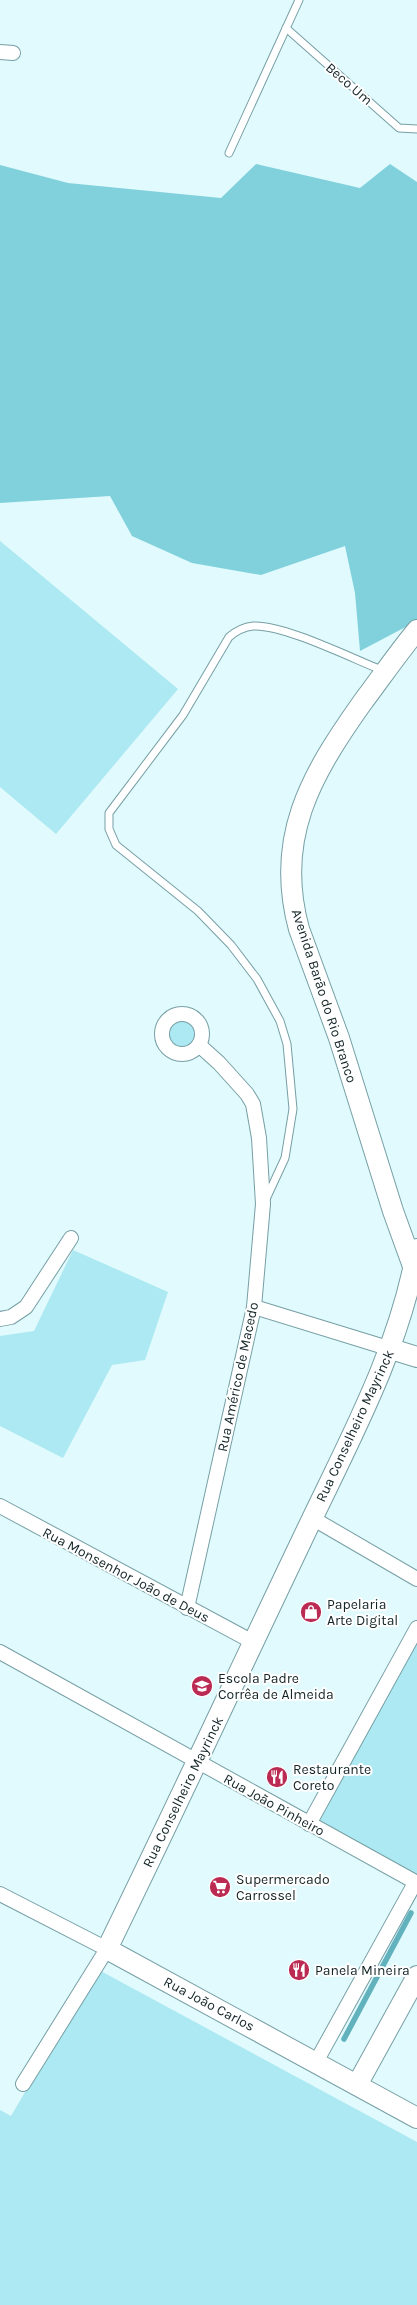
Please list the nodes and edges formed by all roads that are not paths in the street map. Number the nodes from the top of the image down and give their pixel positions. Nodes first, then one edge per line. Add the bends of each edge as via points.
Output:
1 (299, 0) edge
2 (286, 28) junction
3 (417, 129) edge
4 (230, 153) dead end
5 (417, 630) edge
6 (385, 672) junction
7 (199, 1045) dead end
8 (263, 1204) junction
9 (71, 1238) dead end
10 (416, 1262) edge
11 (254, 1307) junction
12 (0, 1319) edge
13 (391, 1349) junction
14 (417, 1357) edge
15 (0, 1506) edge
16 (312, 1518) junction
17 (417, 1579) edge
18 (187, 1608) junction
19 (417, 1628) edge
20 (253, 1642) junction
21 (0, 1652) edge
22 (198, 1763) junction
23 (309, 1824) junction
24 (416, 1883) edge
25 (0, 1894) edge
26 (107, 1949) junction
27 (417, 1976) edge
28 (316, 2062) junction
29 (23, 2084) dead end
30 (357, 2085) junction
31 (417, 2118) edge

1 - 2 lane
2 - 3 lane, Beco Um via 400,128
2 - 4 lane
5 - 6 street, Avenida Barão do Rio Branco
6 - 8 lane via 285,631 253,626 238,629 229,637 184,715 109,813 109,829 116,845 198,911 231,945 257,979 280,1021 287,1044 293,1110 285,1158
6 - 10 street, Avenida Barão do Rio Branco via 330,748 309,790 292,848 291,883 299,929 342,1048 393,1211
7 - 8 street, Rua Américo de Macedo via 253,1104 259,1138
8 - 11 street, Rua Américo de Macedo
9 - 12 street via 26,1307 11,1317
10 - 13 street, Rua Conselheiro Mayrinck
11 - 13 street
11 - 18 street, Rua Américo de Macedo
13 - 14 street
13 - 16 street, Rua Conselheiro Mayrinck
15 - 18 street, Rua Monsenhor João de Deus
16 - 17 street
16 - 20 street, Rua Conselheiro Mayrinck
18 - 20 street, Rua Monsenhor João de Deus
19 - 23 street
20 - 22 street, Rua Conselheiro Mayrinck
21 - 22 street, Rua João Pinheiro
22 - 23 street, Rua João Pinheiro
22 - 26 street, Rua Conselheiro Mayrinck
23 - 24 street, Rua João Pinheiro
24 - 28 street
25 - 26 street, Rua João Carlos
26 - 28 street, Rua João Carlos
26 - 29 street, Rua Conselheiro Mayrinck
27 - 30 street
28 - 30 street, Rua João Carlos
30 - 31 street, Rua João Carlos

